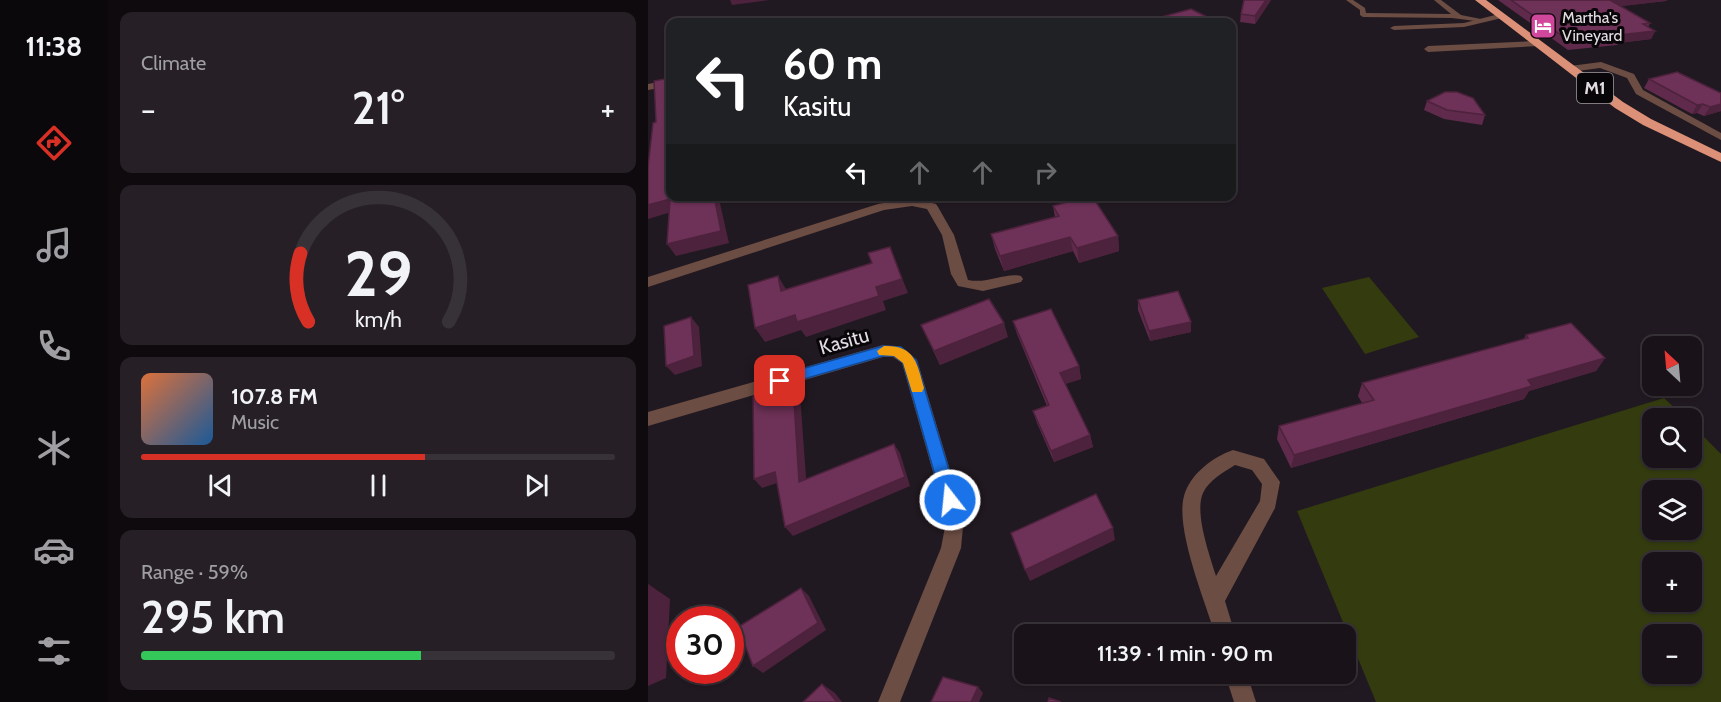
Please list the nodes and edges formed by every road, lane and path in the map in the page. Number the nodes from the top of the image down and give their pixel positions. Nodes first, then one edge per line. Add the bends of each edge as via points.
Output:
1 (1349, 0) edge
2 (1437, 0) edge
3 (1480, 0) edge
4 (1499, 16) junction
5 (1460, 17) junction
6 (1484, 20) junction
7 (1394, 28) dead end
8 (1536, 44) junction
9 (1428, 49) dead end
10 (1570, 69) junction
11 (666, 84) edge
12 (648, 87) edge
13 (1721, 137) edge
14 (1721, 158) edge
15 (1016, 279) dead end
16 (648, 282) edge
17 (648, 419) edge
18 (1215, 598) junction
19 (1222, 624) edge
20 (1239, 684) edge
21 (889, 702) edge
22 (1245, 702) edge

1 - 5 lane via 1363,9 1363,15
2 - 5 lane
3 - 4 highway, M1
4 - 6 street
4 - 8 highway, M1
5 - 6 lane
6 - 7 street via 1464,25
8 - 9 street
8 - 10 highway, M1
10 - 13 street via 1601,65 1630,76 1639,92
10 - 14 highway, M1 via 1647,122
11 - 12 street
15 - 16 street via 990,286 963,283 948,235 932,207 912,202 882,207
17 - 21 street, Kasitu via 883,351 896,351 909,360 950,500 954,527 951,548
18 - 18 street via 1191,523 1193,495 1208,474 1233,457 1258,464 1271,482 1269,502
18 - 19 street
20 - 22 street

